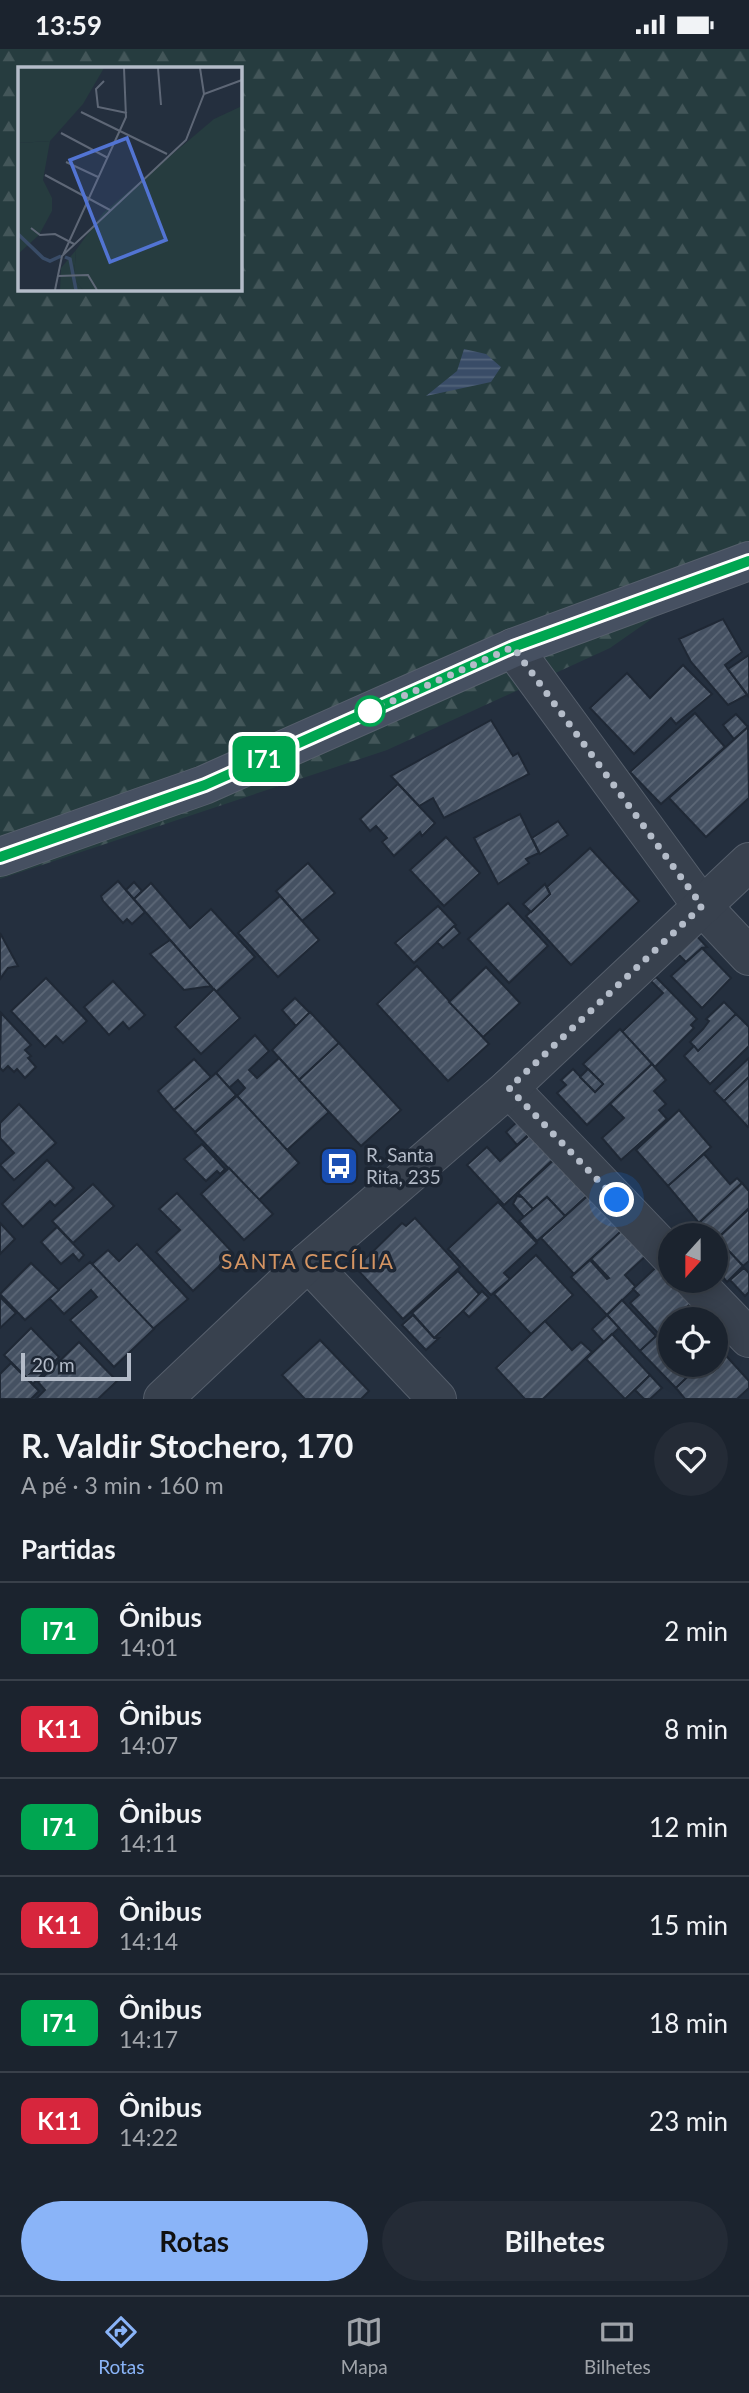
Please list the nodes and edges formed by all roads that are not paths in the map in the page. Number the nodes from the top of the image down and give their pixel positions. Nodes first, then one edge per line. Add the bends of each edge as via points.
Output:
1 (749, 561) edge
2 (513, 647) junction
3 (0, 857) edge
4 (749, 862) edge
5 (702, 906) junction
6 (749, 956) edge
7 (509, 1088) junction
8 (658, 1243) edge
9 (308, 1262) junction
10 (706, 1293) edge
11 (749, 1338) edge
12 (163, 1399) edge
13 (437, 1399) edge

1 - 2 main road
2 - 3 main road via 205,785
2 - 5 street
4 - 5 street
5 - 6 street
5 - 7 street
7 - 8 street
7 - 9 street
9 - 12 street
9 - 13 street
10 - 11 street

